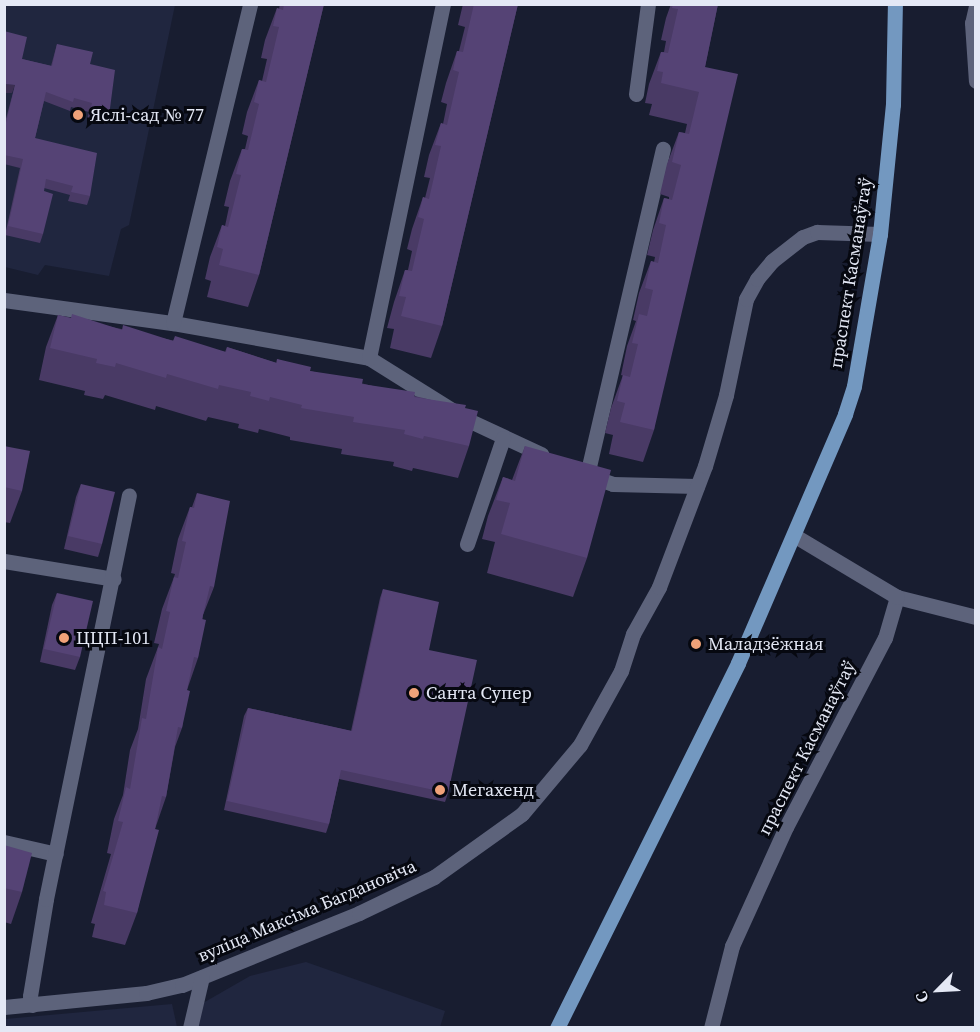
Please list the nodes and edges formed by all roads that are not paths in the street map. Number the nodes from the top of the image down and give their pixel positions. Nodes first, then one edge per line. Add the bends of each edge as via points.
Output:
1 (250, 4) edge
2 (443, 4) edge
3 (648, 4) edge
4 (895, 4) edge
5 (975, 6) edge
6 (975, 81) edge
7 (636, 94) dead end
8 (663, 149) dead end
9 (880, 234) junction
10 (4, 300) edge
11 (173, 323) junction
12 (369, 358) junction
13 (503, 438) junction
14 (555, 461) edge
15 (697, 486) junction
16 (129, 495) dead end
17 (795, 536) junction
18 (467, 544) dead end
19 (4, 561) edge
20 (114, 579) junction
21 (897, 597) junction
22 (975, 617) edge
23 (4, 842) edge
24 (56, 854) junction
25 (202, 977) junction
26 (32, 1005) junction
27 (4, 1007) edge
28 (190, 1028) edge
29 (557, 1028) edge
30 (711, 1028) edge

1 - 11 street
2 - 12 street
3 - 7 street
4 - 9 main road, праспект Касманаўтаў via 893,104
5 - 6 street
8 - 15 street via 582,472 613,484
9 - 15 street, вуліца Максіма Багдановіча via 810,235 786,248 756,279 746,299 726,395
9 - 17 main road, праспект Касманаўтаў via 854,386 833,449
10 - 11 street
11 - 12 street
12 - 13 street
13 - 14 street
13 - 18 street
15 - 25 street, вуліца Максіма Багдановіча via 659,586 633,633 621,671 580,745 538,799 434,877
16 - 20 street
17 - 21 street
17 - 29 main road, праспект Касманаўтаў via 738,663
19 - 20 street
20 - 24 street
21 - 22 street
21 - 30 street, праспект Касманаўтаў via 885,638 786,827 732,946
23 - 24 street
24 - 26 street via 30,996
25 - 26 street, вуліца Максіма Багдановіча via 146,993
25 - 28 street
26 - 27 street, вуліца Максіма Багдановіча

